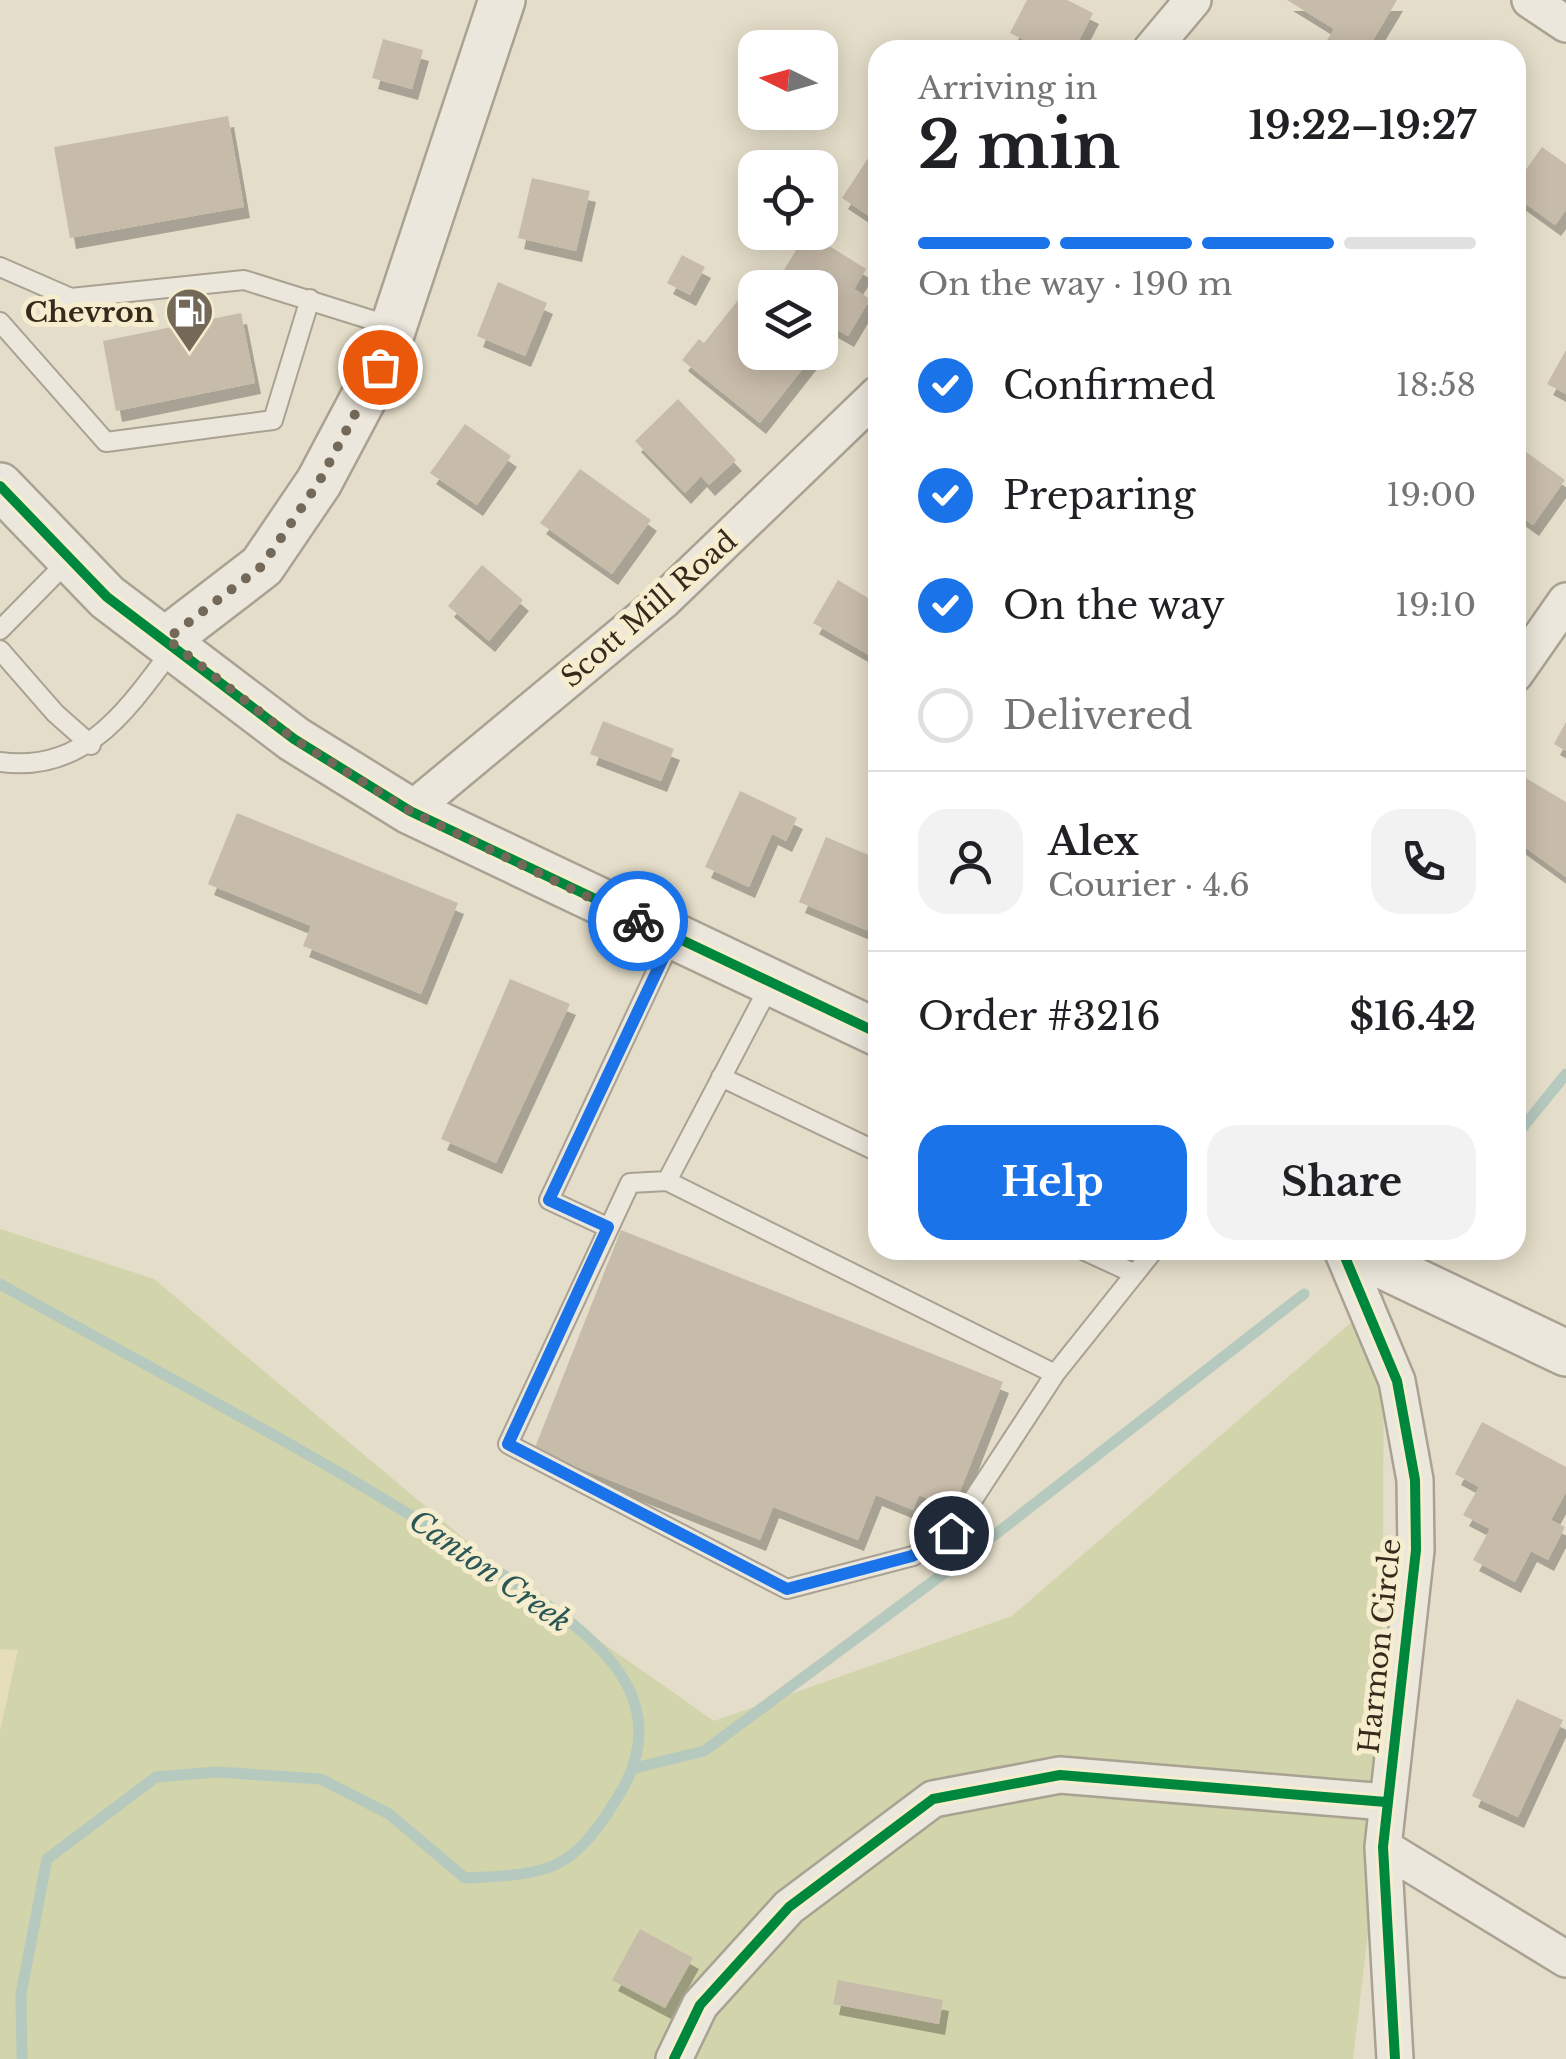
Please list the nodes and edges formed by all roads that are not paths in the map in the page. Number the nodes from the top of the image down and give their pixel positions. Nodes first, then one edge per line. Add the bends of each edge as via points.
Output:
1 (502, 0) edge
2 (1193, 0) edge
3 (1530, 0) edge
4 (1566, 24) edge
5 (1159, 40) edge
6 (0, 267) edge
7 (310, 300) junction
8 (0, 322) edge
9 (395, 327) junction
10 (868, 404) edge
11 (0, 486) edge
12 (70, 559) junction
13 (1566, 600) edge
14 (0, 630) edge
15 (171, 642) junction
16 (0, 650) edge
17 (1526, 658) edge
18 (91, 745) junction
19 (0, 762) edge
20 (410, 811) junction
21 (673, 937) junction
22 (770, 985) junction
23 (868, 1029) edge
24 (721, 1077) junction
25 (868, 1147) edge
26 (667, 1180) junction
27 (608, 1227) junction
28 (1105, 1260) edge
29 (1146, 1260) edge
30 (1346, 1260) edge
31 (1372, 1260) edge
32 (1135, 1274) junction
33 (1566, 1354) edge
34 (1055, 1374) junction
35 (1386, 1802) junction
36 (1383, 1847) junction
37 (1566, 1959) edge
38 (674, 2059) edge
39 (1395, 2059) edge

1 - 9 street
2 - 5 street
3 - 4 street
6 - 7 lane via 71,298 244,280
7 - 8 lane via 273,420 106,442
7 - 9 lane
9 - 15 street via 319,482 262,566
10 - 20 street, Scott Mill Road via 664,600
11 - 12 street
12 - 14 lane
12 - 15 street via 107,596
13 - 17 street
15 - 18 lane via 121,717
15 - 20 street via 294,739
16 - 18 lane
18 - 19 lane via 50,762
20 - 21 street
21 - 22 street
21 - 27 lane via 549,1200
22 - 23 street
22 - 24 lane
24 - 25 lane
24 - 26 lane
26 - 27 lane via 630,1183
26 - 34 lane
27 - 34 lane via 508,1444 787,1589 912,1556 951,1533
28 - 32 lane
29 - 32 lane
30 - 35 street, Harmon Circle via 1397,1381 1415,1480 1416,1550
31 - 33 street
32 - 34 lane
35 - 36 street, Harmon Circle
35 - 38 street via 1060,1774 932,1799 788,1907 700,2005
36 - 37 street
36 - 39 street, Harmon Circle

